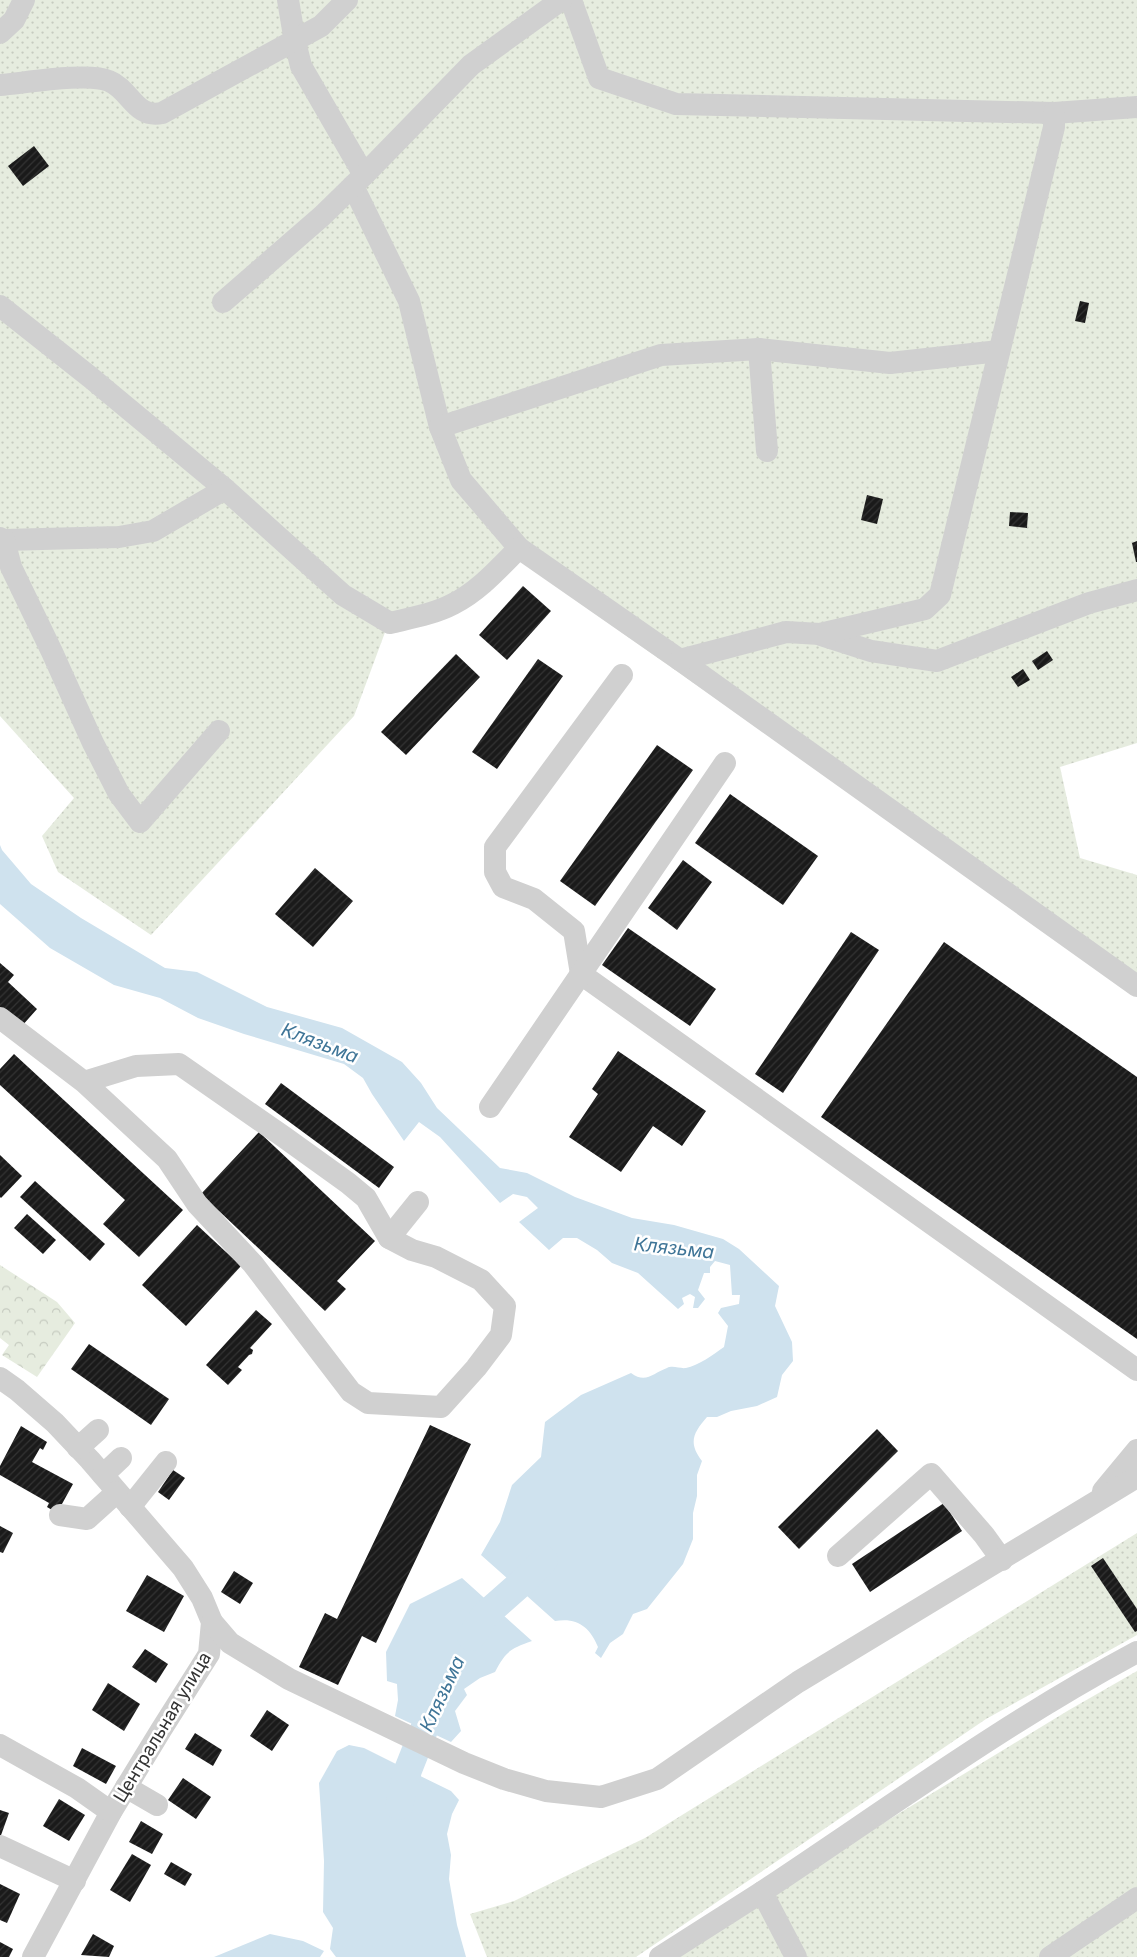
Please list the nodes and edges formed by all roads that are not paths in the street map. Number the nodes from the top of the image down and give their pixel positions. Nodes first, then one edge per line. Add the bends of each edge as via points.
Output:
1 (24, 0) edge
2 (288, 0) edge
3 (347, 0) edge
4 (560, 0) edge
5 (571, 0) edge
6 (0, 34) edge
7 (295, 42) junction
8 (0, 85) edge
9 (1137, 107) edge
10 (1054, 113) junction
11 (359, 180) junction
12 (223, 302) dead end
13 (0, 306) edge
14 (759, 349) junction
15 (999, 351) junction
16 (440, 427) junction
17 (766, 451) dead end
18 (226, 489) junction
19 (2, 539) edge
20 (519, 548) junction
21 (1137, 590) edge
22 (820, 634) junction
23 (680, 660) junction
24 (622, 675) dead end
25 (219, 731) dead end
26 (725, 763) dead end
27 (581, 974) junction
28 (1137, 986) edge
29 (0, 1018) edge
30 (84, 1082) junction
31 (490, 1107) dead end
32 (418, 1202) dead end
33 (389, 1238) junction
34 (1137, 1370) edge
35 (0, 1378) edge
36 (98, 1430) dead end
37 (78, 1448) junction
38 (1137, 1450) edge
39 (121, 1458) dead end
40 (166, 1462) dead end
41 (1137, 1477) edge
42 (116, 1491) junction
43 (1091, 1506) junction
44 (60, 1515) dead end
45 (838, 1556) dead end
46 (1002, 1560) junction
47 (212, 1622) junction
48 (1137, 1652) edge
49 (0, 1745) edge
50 (126, 1787) junction
51 (157, 1805) dead end
52 (111, 1812) junction
53 (0, 1846) edge
54 (75, 1881) junction
55 (762, 1892) junction
56 (1137, 1898) edge
57 (32, 1957) edge
58 (660, 1957) edge
59 (796, 1957) edge
60 (1050, 1957) edge

1 - 6 street via 14,20
2 - 7 street
3 - 7 street via 321,26
4 - 11 street via 470,65
5 - 10 street via 599,78 676,104
7 - 8 street via 154,115 146,113 111,81 93,77
7 - 11 street via 301,66
9 - 10 street
10 - 15 street via 1054,127
11 - 12 street
11 - 16 street via 409,301
13 - 18 street
14 - 15 street via 890,363
14 - 16 street via 661,355
14 - 17 street
15 - 22 street via 940,595 925,609
16 - 20 street via 461,480
18 - 19 street via 153,531 118,536
18 - 20 street via 343,595 390,623 454,604 486,581
19 - 25 street via 10,568 93,743 119,794 140,822
20 - 23 street
21 - 22 street via 1089,603 937,662 872,651
22 - 23 street via 786,632
23 - 28 street
24 - 27 street via 495,846 495,872 503,887 534,899 574,931
26 - 27 street
27 - 31 street
27 - 34 street
29 - 30 street
30 - 33 street via 136,1066 179,1064 348,1183 366,1198
30 - 33 street via 167,1159 197,1204 253,1264 351,1392 368,1403 440,1407 501,1335 505,1306 481,1280
32 - 33 street
35 - 37 street, Центральная улица via 55,1422
36 - 37 street
37 - 42 street, Центральная улица
38 - 43 street
39 - 42 street
40 - 42 street
41 - 43 street
42 - 44 street via 87,1519
42 - 47 street, Центральная улица via 183,1568 202,1598
43 - 46 street
45 - 46 street via 931,1474
46 - 47 street via 798,1682 657,1779 601,1797 546,1791 464,1763 379,1723 350,1703 289,1679
47 - 50 street, Центральная улица via 209,1654
48 - 55 street via 1088,1678 965,1755
49 - 52 street via 77,1788
50 - 51 street
50 - 52 street, Центральная улица
52 - 54 street, Центральная улица
53 - 54 street
54 - 57 street, Центральная улица
55 - 58 street
55 - 59 street
56 - 60 street

